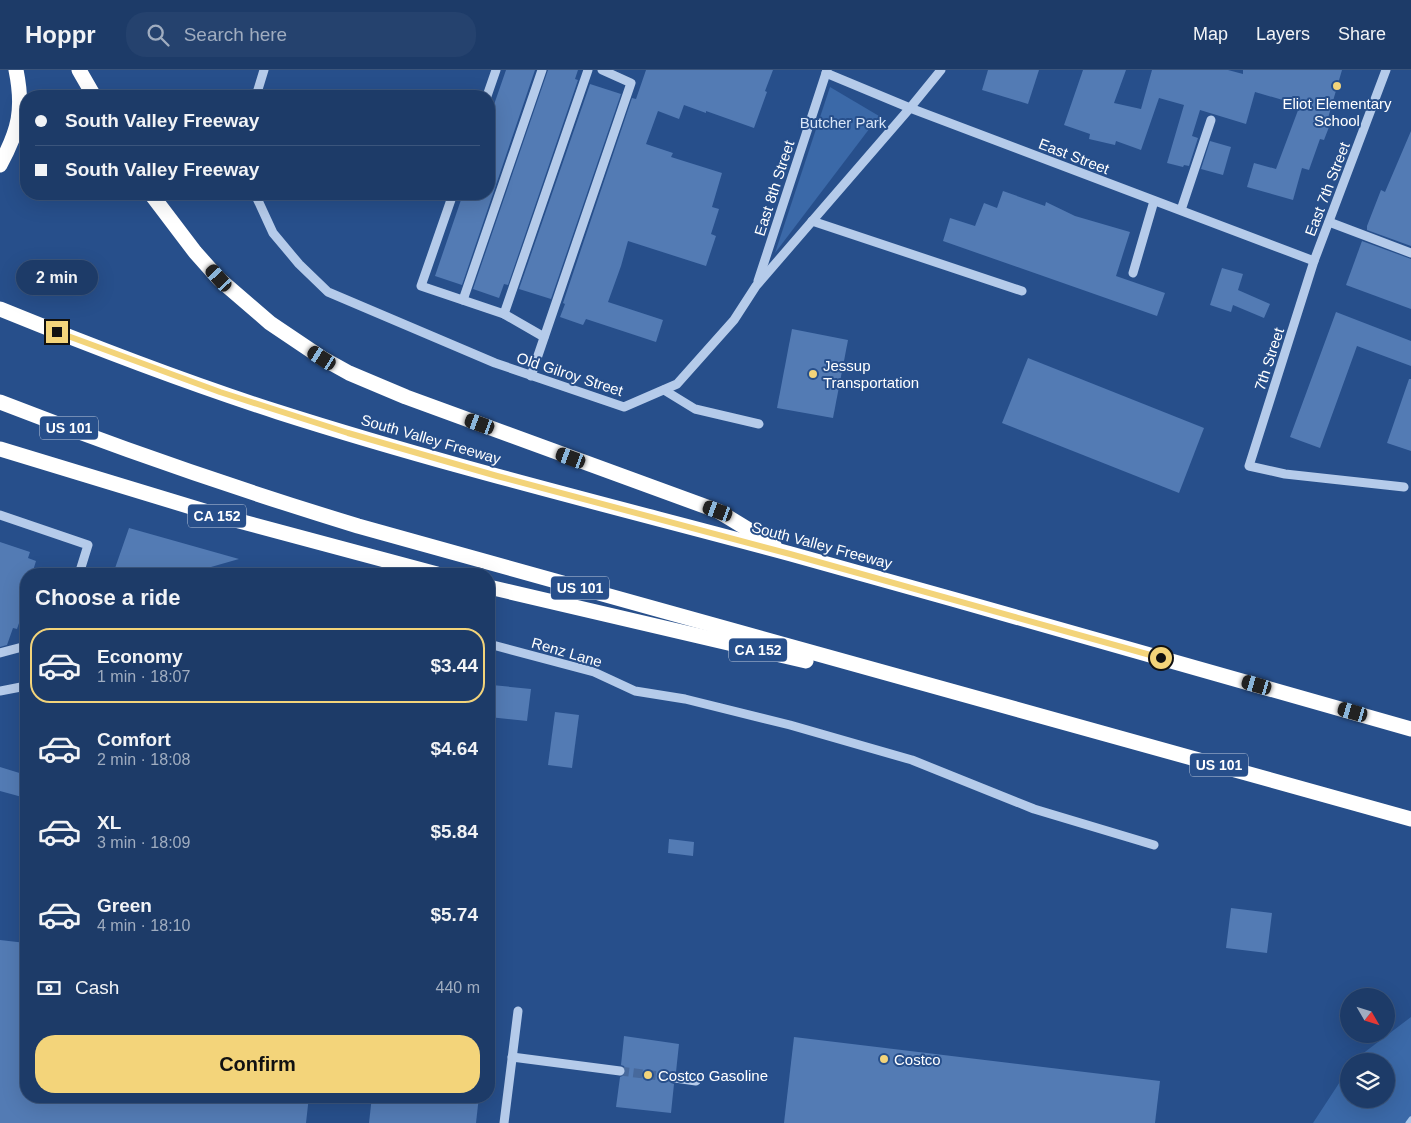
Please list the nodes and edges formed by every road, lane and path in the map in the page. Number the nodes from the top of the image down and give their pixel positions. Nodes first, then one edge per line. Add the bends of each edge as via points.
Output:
1 (16, 70) edge
2 (79, 70) edge
3 (264, 70) edge
4 (496, 70) edge
5 (542, 70) edge
6 (588, 70) edge
7 (602, 70) edge
8 (941, 70) edge
9 (1386, 70) edge
10 (826, 71) edge
11 (91, 90) edge
12 (258, 90) edge
13 (489, 90) edge
14 (910, 108) junction
15 (1211, 120) dead end
16 (0, 165) edge
17 (155, 200) edge
18 (258, 200) edge
19 (451, 200) edge
20 (1154, 200) junction
21 (1181, 210) junction
22 (812, 221) junction
23 (1329, 222) junction
24 (1411, 253) edge
25 (1314, 261) junction
26 (1133, 273) dead end
27 (756, 286) junction
28 (1022, 291) dead end
29 (463, 300) junction
30 (0, 309) edge
31 (504, 314) junction
32 (544, 337) junction
33 (530, 376) junction
34 (664, 390) junction
35 (0, 402) edge
36 (0, 410) edge
37 (759, 424) dead end
38 (0, 449) edge
39 (138, 454) junction
40 (1404, 488) dead end
41 (0, 515) edge
42 (790, 554) junction
43 (81, 568) edge
44 (415, 568) edge
45 (495, 588) edge
46 (495, 646) edge
47 (20, 647) edge
48 (0, 652) edge
49 (20, 687) edge
50 (0, 692) edge
51 (1026, 712) junction
52 (1411, 728) edge
53 (1411, 819) edge
54 (1154, 845) dead end
55 (518, 1011) dead end
56 (512, 1057) junction
57 (620, 1071) tunnel mouth
58 (675, 1078) tunnel mouth
59 (696, 1081) dead end
60 (504, 1123) edge

1 - 16 highway via 20,91 19,119
2 - 11 highway
3 - 12 street
4 - 13 street
5 - 29 street
6 - 31 street
7 - 32 street via 630,83
8 - 14 street, Old Gilroy Street
9 - 23 street, East 7th Street
10 - 14 street, East Street
10 - 27 street, East 8th Street
14 - 20 street, East Street
14 - 22 street, Old Gilroy Street
15 - 21 street
17 - 42 highway via 176,230 219,278 270,323 322,358 406,398 718,511
18 - 33 street, Old Gilroy Street via 273,233 328,292
19 - 29 street via 421,286
20 - 21 street, East Street
20 - 26 street
21 - 25 street, East Street
22 - 27 street, Old Gilroy Street
22 - 28 street
23 - 24 street
23 - 25 street, East 7th Street
25 - 40 street, 7th Street via 1249,466 1284,474
27 - 34 street, Old Gilroy Street via 734,320 677,384
29 - 31 street
30 - 42 highway, South Valley Freeway via 128,359 293,416 497,476
31 - 32 street
32 - 33 street
33 - 34 street, Old Gilroy Street via 624,407
34 - 37 street via 696,409
35 - 39 highway, US 101
36 - 39 highway
38 - 44 highway, CA 152 via 224,517
39 - 51 highway, US 101 via 358,526
41 - 43 street via 88,545
42 - 52 highway, South Valley Freeway
45 - 51 highway, CA 152
46 - 54 street, Renz Lane via 594,672 635,691 685,699 790,725 912,760 1034,809
47 - 48 street
49 - 50 street
51 - 53 highway, US 101
55 - 56 street
56 - 57 street
56 - 60 street
58 - 59 street

